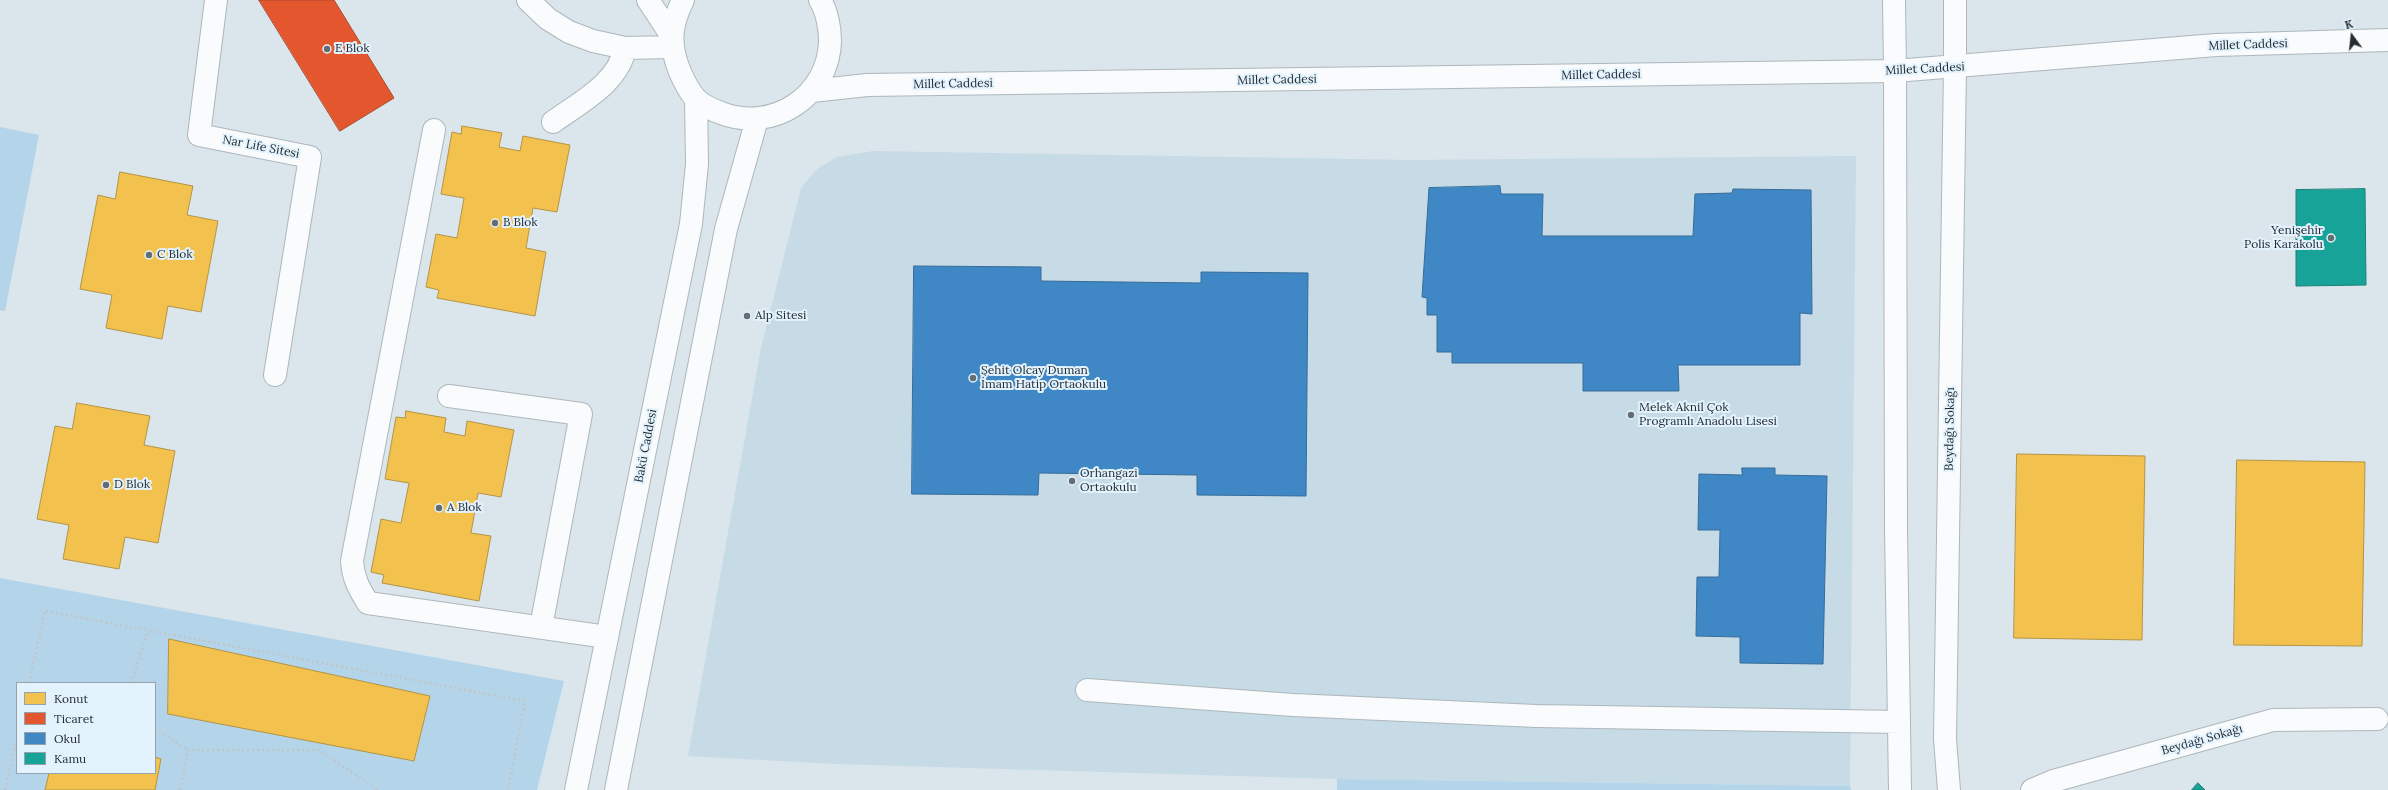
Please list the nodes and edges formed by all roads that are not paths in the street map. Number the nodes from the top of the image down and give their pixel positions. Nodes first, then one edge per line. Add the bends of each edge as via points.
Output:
1 (216, 0) edge
2 (528, 0) edge
3 (648, 0) edge
4 (683, 0) edge
5 (820, 0) edge
6 (1894, 0) edge
7 (1955, 0) edge
8 (2388, 40) edge
9 (671, 41) junction
10 (625, 48) junction
11 (1955, 67) junction
12 (1895, 71) junction
13 (812, 90) junction
14 (696, 99) junction
15 (757, 119) junction
16 (553, 122) dead end
17 (434, 130) dead end
18 (276, 374) dead end
19 (449, 396) dead end
20 (541, 627) junction
21 (607, 636) junction
22 (1087, 690) dead end
23 (2377, 720) dead end
24 (1899, 722) junction
25 (576, 790) edge
26 (616, 790) edge
27 (1900, 790) edge
28 (1949, 790) edge
29 (2032, 790) edge

1 - 18 main road, Nar Life Sitesi via 199,135 310,157
2 - 10 main road via 548,19 569,32 593,41
3 - 9 main road
4 - 9 main road via 675,16
5 - 13 main road via 830,28 830,56 820,80
6 - 12 main road
7 - 11 main road, Beydağı Sokağı
8 - 11 main road, Millet Caddesi via 2216,45
9 - 10 main road
9 - 14 main road via 687,87
10 - 16 main road via 620,67 602,86
11 - 12 main road, Millet Caddesi
11 - 28 main road, Beydağı Sokağı via 1945,739
12 - 13 main road, Millet Caddesi via 867,85
12 - 24 main road
13 - 15 main road via 802,101 781,114
14 - 15 main road via 711,109 733,118
14 - 21 main road, Bakü Caddesi via 697,164 691,224
15 - 26 main road via 726,229
17 - 20 main road via 352,561 353,575 357,587 368,603
19 - 20 main road via 581,414
20 - 21 main road
21 - 25 main road, Bakü Caddesi
22 - 24 main road via 1293,705 1536,716
23 - 29 main road, Beydağı Sokağı via 2273,720 2053,780
24 - 27 main road

